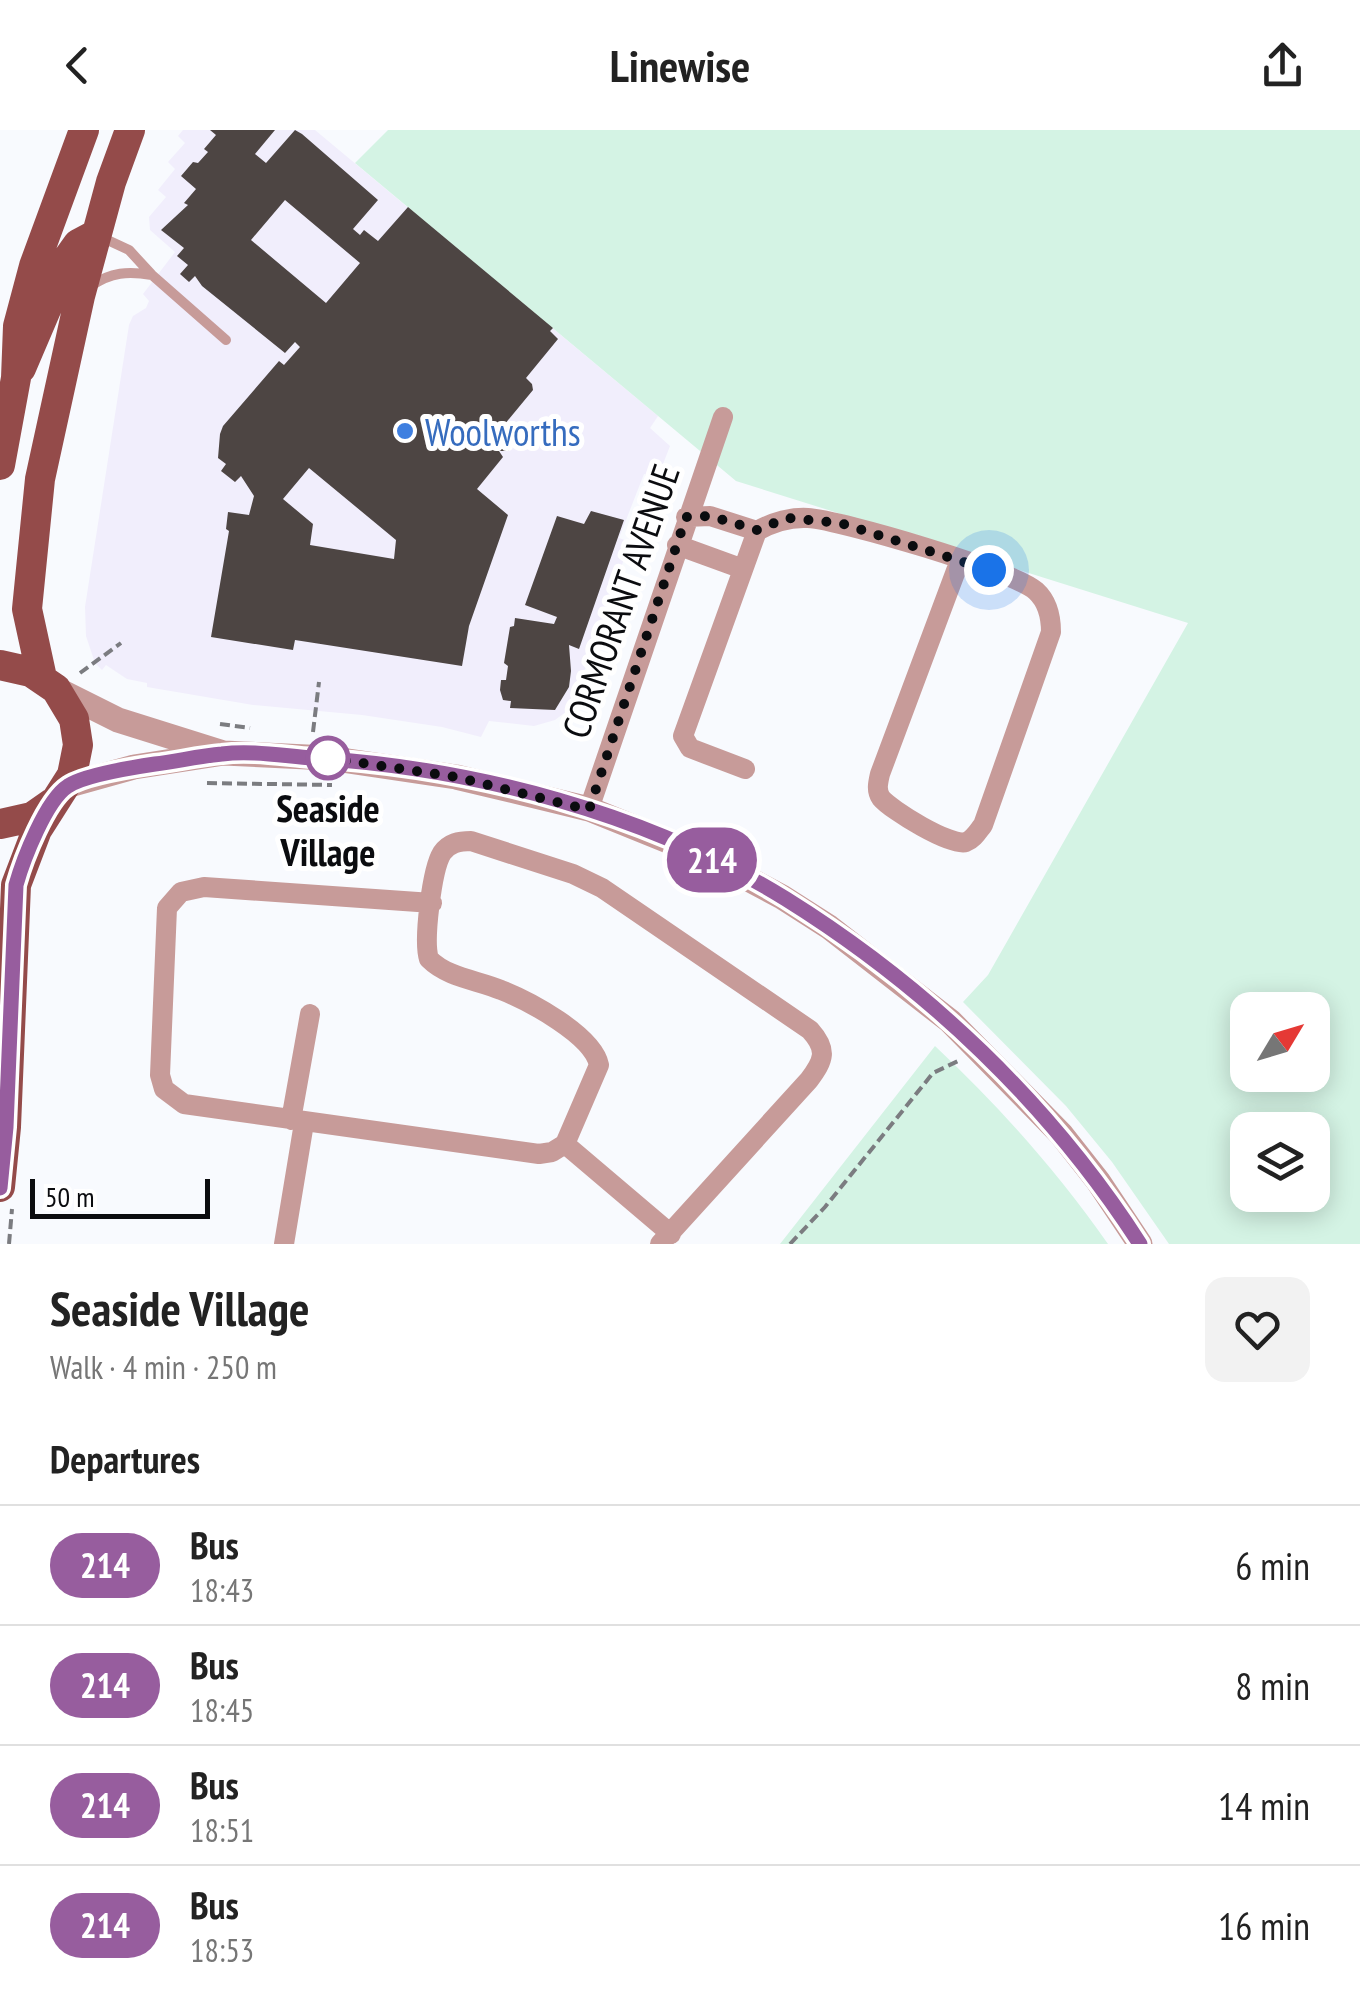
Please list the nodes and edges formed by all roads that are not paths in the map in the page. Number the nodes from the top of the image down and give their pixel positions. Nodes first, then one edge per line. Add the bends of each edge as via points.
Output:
1 (84, 130) edge
2 (130, 130) edge
3 (96, 236) junction
4 (152, 274) junction
5 (80, 296) junction
6 (226, 340) dead end
7 (16, 378) junction
8 (723, 418) dead end
9 (0, 465) edge
10 (686, 517) junction
11 (757, 530) junction
12 (677, 544) junction
13 (960, 560) junction
14 (743, 569) junction
15 (0, 665) edge
16 (56, 682) junction
17 (224, 753) junction
18 (746, 769) dead end
19 (60, 794) junction
20 (589, 810) junction
21 (0, 824) edge
22 (432, 902) junction
23 (310, 1014) dead end
24 (297, 1122) junction
25 (565, 1144) junction
26 (0, 1187) edge
27 (666, 1239) edge
28 (284, 1244) edge
29 (1140, 1244) edge

1 - 7 main road via 34,266 18,326
2 - 3 main road
3 - 4 lane via 129,250
3 - 5 main road
3 - 7 main road via 73,250
4 - 5 lane via 105,277
4 - 6 lane
5 - 16 main road via 30,560 27,609
7 - 9 main road
8 - 10 street, CORMORANT AVENUE
10 - 11 street via 710,516
10 - 12 street, CORMORANT AVENUE
11 - 13 street via 809,518
11 - 14 street
12 - 14 street
12 - 20 street, CORMORANT AVENUE
13 - 13 street via 877,789 898,811 965,843 982,825 1051,632 1051,616 1035,590 1019,580
14 - 18 street via 683,736 690,748
15 - 16 main road
16 - 17 street via 118,720
16 - 19 main road via 78,740 75,766
17 - 19 street via 134,767
17 - 20 street via 456,777
19 - 21 main road via 32,817
19 - 26 main road via 16,885
20 - 29 street via 705,856 782,896 910,988 1061,1134
22 - 24 street via 204,887 172,898 164,1089 184,1104
22 - 25 street via 426,948 436,966 523,1000 597,1054 599,1065
22 - 27 street via 443,852 460,841 574,874 820,1041 822,1062 809,1080
23 - 24 street
24 - 25 street via 539,1154
24 - 28 street
25 - 27 street

